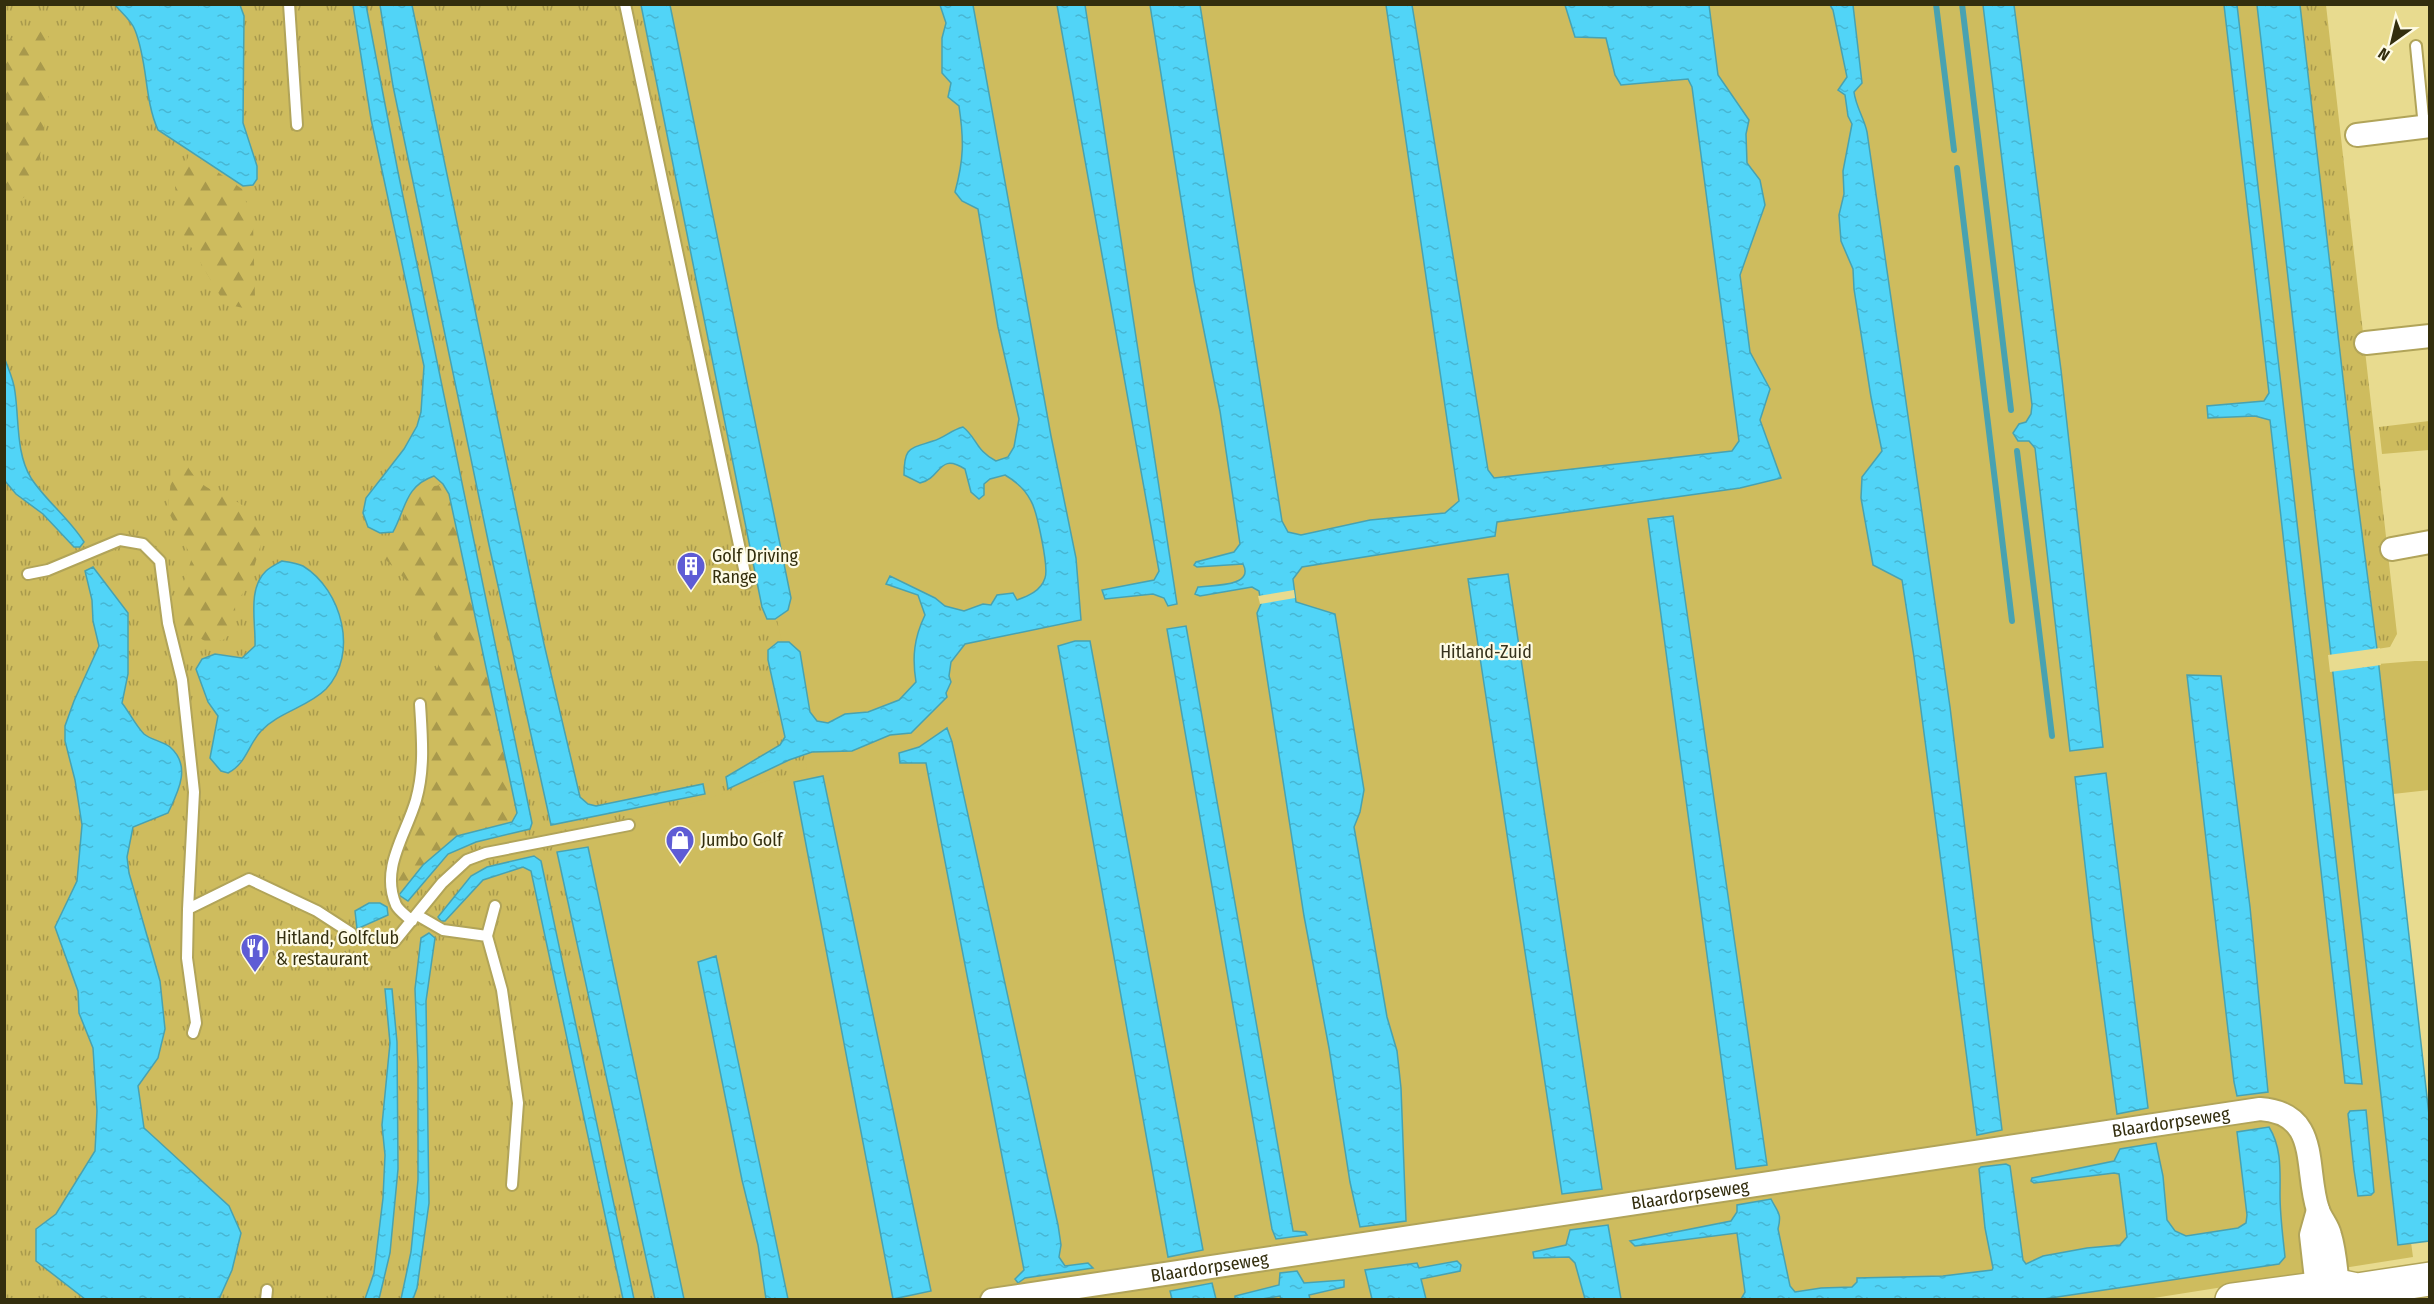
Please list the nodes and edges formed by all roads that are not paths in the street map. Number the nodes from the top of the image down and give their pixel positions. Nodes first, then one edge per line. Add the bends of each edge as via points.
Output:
1 (289, 4) edge
2 (625, 4) edge
3 (2416, 46) dead end
4 (297, 125) dead end
5 (2427, 127) edge
6 (2356, 135) dead end
7 (2430, 336) edge
8 (2366, 343) dead end
9 (2430, 542) edge
10 (2392, 549) dead end
11 (28, 573) dead end
12 (747, 583) dead end
13 (420, 704) dead end
14 (629, 825) dead end
15 (495, 906) dead end
16 (188, 909) junction
17 (415, 918) junction
18 (351, 933) dead end
19 (487, 936) junction
20 (394, 942) dead end
21 (193, 1033) dead end
22 (512, 1185) dead end
23 (2430, 1264) edge
24 (2379, 1278) junction
25 (2430, 1279) edge
26 (2328, 1287) junction
27 (992, 1299) edge
28 (2232, 1299) edge

1 - 4 lane
2 - 12 lane
3 - 5 lane
5 - 6 street
7 - 8 street
9 - 10 street
11 - 16 lane via 48,570 120,540 143,544 160,561 168,623 182,680 194,792
13 - 17 lane via 424,760 416,801 389,878 396,907
14 - 17 lane via 467,860 442,883
15 - 19 lane
16 - 18 lane via 249,879 317,911
16 - 21 lane via 187,958 196,1023
17 - 19 lane via 443,930
17 - 20 lane
19 - 22 lane via 502,990 518,1102
23 - 24 main road
24 - 25 main road
24 - 26 main road via 2356,1274
26 - 27 street, Blaardorpseweg via 2330,1235 2318,1210 2308,1146 2296,1122 2286,1114 2260,1109
26 - 28 main road

